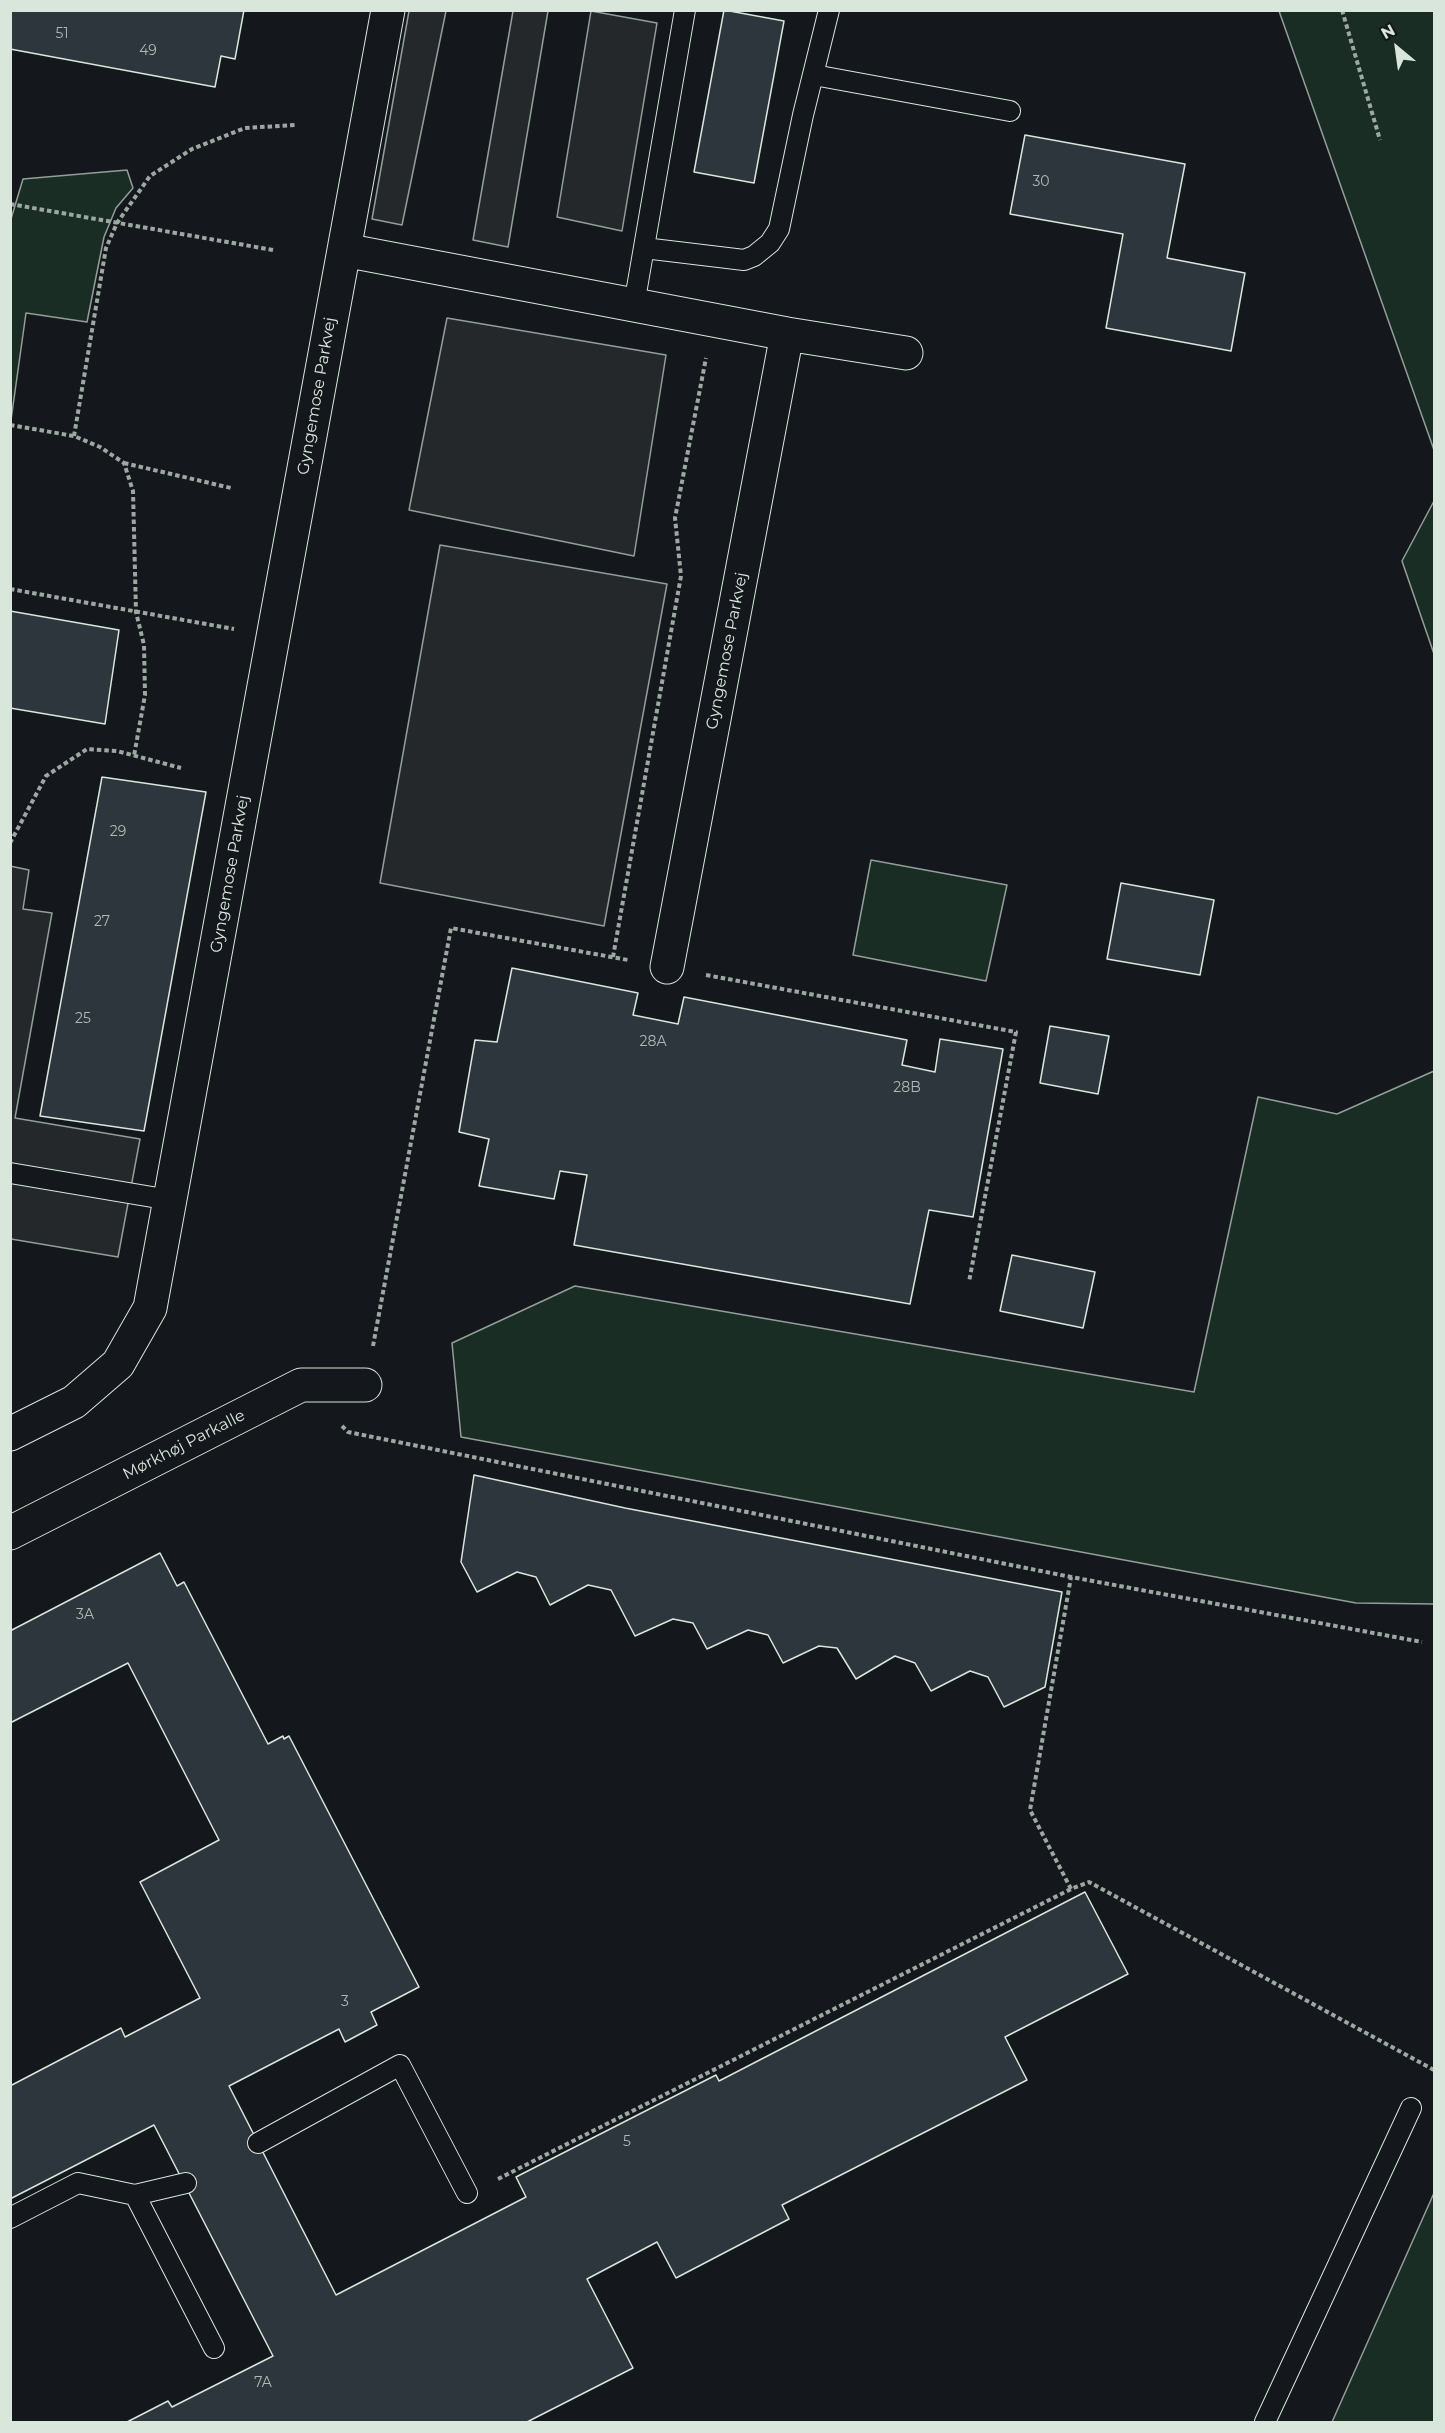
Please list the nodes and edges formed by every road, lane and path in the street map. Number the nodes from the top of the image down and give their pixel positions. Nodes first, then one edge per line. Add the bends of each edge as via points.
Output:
1 (388, 10) edge
2 (685, 10) edge
3 (829, 10) edge
4 (1342, 10) edge
5 (814, 75) junction
6 (1010, 111) dead end
7 (296, 125) dead end
8 (1380, 141) dead end
9 (10, 204) edge
10 (117, 223) junction
11 (644, 248) junction
12 (273, 250) dead end
13 (344, 250) junction
14 (634, 305) junction
15 (713, 320) junction
16 (787, 334) junction
17 (906, 353) dead end
18 (10, 425) edge
19 (74, 436) junction
20 (124, 463) junction
21 (231, 488) dead end
22 (10, 589) edge
23 (136, 612) junction
24 (206, 624) dead end
25 (134, 756) junction
26 (181, 768) dead end
27 (10, 843) edge
28 (613, 957) junction
29 (667, 967) junction
30 (10, 1173) edge
31 (170, 1200) junction
32 (969, 1282) dead end
33 (301, 1385) junction
34 (365, 1385) joint
35 (10, 1434) edge
36 (10, 1533) edge
37 (1071, 1577) junction
38 (1422, 1642) dead end
39 (1071, 1889) junction
40 (1434, 2070) edge
41 (1411, 2108) dead end
42 (258, 2143) dead end
43 (186, 2183) dead end
44 (467, 2193) joint
45 (135, 2195) junction
46 (10, 2218) edge
47 (214, 2348) dead end
48 (1265, 2422) edge

1 - 13 street, Gyngemose Parkvej
2 - 11 lane
3 - 5 lane
4 - 8 path
5 - 6 lane
5 - 11 lane via 779,229 763,250 744,260
7 - 10 path via 245,128 192,149 150,176
9 - 10 path
10 - 12 path
10 - 19 path via 106,248
11 - 14 lane
13 - 14 street
13 - 31 street, Gyngemose Parkvej
14 - 15 street
15 - 16 street
15 - 28 path via 675,518 681,576
16 - 17 street
16 - 29 street, Gyngemose Parkvej
18 - 19 path
19 - 20 path
20 - 21 path
20 - 23 path via 133,491
22 - 23 path
23 - 24 path
23 - 25 path via 144,645 145,695
25 - 26 path
25 - 27 path via 87,749 69,759 46,776
28 - 29 path
28 - 34 path via 451,928
29 - 32 path via 1016,1032
30 - 31 lane
31 - 35 street, Gyngemose Parkvej via 150,1308 118,1364 74,1402
33 - 34 street, Mørkhøj Parkalle
33 - 36 street, Mørkhøj Parkalle
33 - 37 path via 348,1432
37 - 38 path
37 - 39 path via 1030,1810
39 - 40 path via 1089,1882
39 - 44 path
41 - 48 lane
42 - 44 lane via 400,2065
43 - 45 lane
45 - 46 lane via 78,2183
45 - 47 lane

